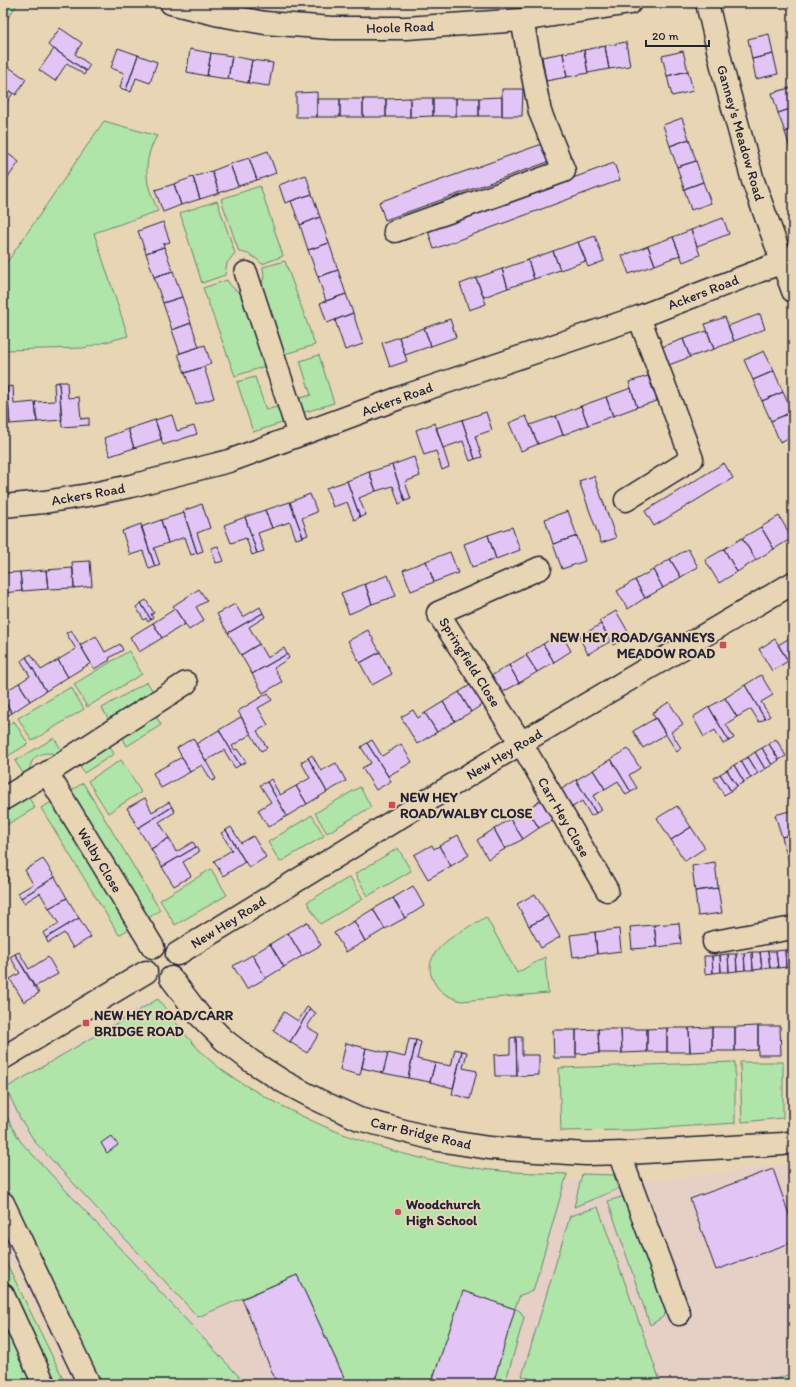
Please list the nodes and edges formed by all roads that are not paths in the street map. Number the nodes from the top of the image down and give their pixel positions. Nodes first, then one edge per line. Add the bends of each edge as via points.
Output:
1 (171, 3) edge
2 (630, 3) edge
3 (707, 3) edge
4 (522, 20) junction
5 (395, 231) dead end
6 (788, 260) edge
7 (246, 273) dead end
8 (793, 291) edge
9 (639, 317) junction
10 (299, 435) junction
11 (626, 500) dead end
12 (3, 506) edge
13 (540, 568) dead end
14 (793, 583) edge
15 (186, 683) dead end
16 (521, 743) junction
17 (47, 772) junction
18 (3, 799) edge
19 (607, 890) dead end
20 (793, 928) edge
21 (714, 942) dead end
22 (153, 947) junction
23 (177, 954) junction
24 (146, 972) junction
25 (171, 978) junction
26 (3, 1058) edge
27 (793, 1142) edge
28 (619, 1153) junction
29 (3, 1203) edge
30 (3, 1295) edge
31 (679, 1314) dead end
32 (44, 1384) edge
33 (89, 1384) edge

1 - 4 street, Hoole Road via 265,23 332,28 406,28
2 - 4 street, Hoole Road
3 - 6 street, Ganney's Meadow Road via 753,181
4 - 5 street via 540,112 564,170
6 - 8 street, Ganney's Meadow Road
6 - 9 street, Ackers Road
7 - 10 street
9 - 10 street, Ackers Road via 402,397
9 - 11 street via 692,459
10 - 12 street, Ackers Road via 229,460 131,486 44,502
13 - 16 street, Springfield Close via 438,614
14 - 16 street, New Hey Road
15 - 17 street
16 - 19 street, Carr Hey Close
16 - 23 street, New Hey Road
17 - 18 street
17 - 22 street, Walby Close
20 - 21 street
22 - 23 street via 166,945
22 - 24 street via 144,958
23 - 25 street via 179,967
24 - 25 street via 157,980
24 - 26 street
25 - 28 street, Carr Bridge Road via 199,1015 224,1040 251,1061 284,1082 359,1119 438,1140 489,1148 586,1154
27 - 28 street, Carr Bridge Road
28 - 31 street
29 - 33 street
30 - 32 street

